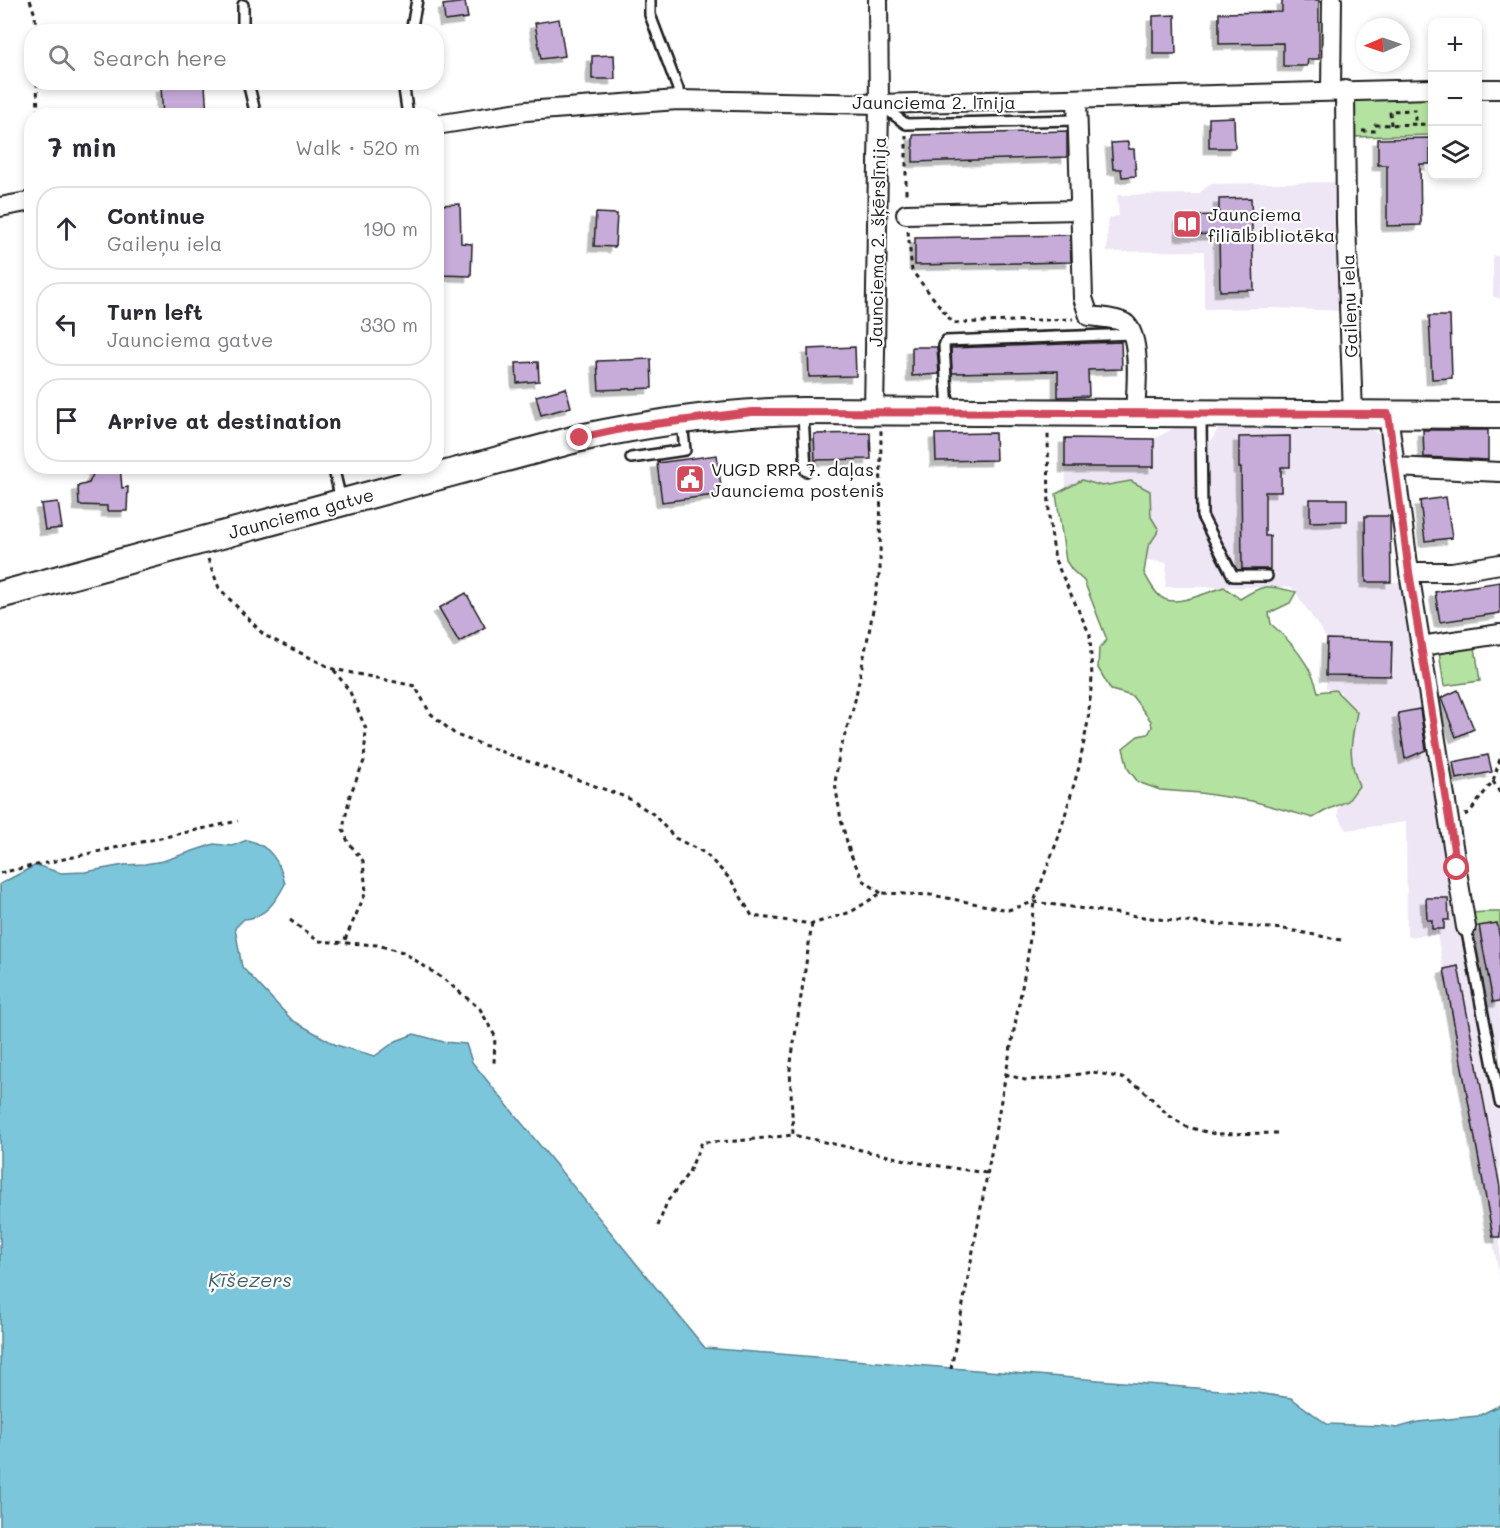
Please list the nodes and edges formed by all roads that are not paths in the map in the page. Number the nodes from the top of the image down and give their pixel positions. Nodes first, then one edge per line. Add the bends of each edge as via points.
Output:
1 (417, 0) edge
2 (650, 0) edge
3 (878, 0) edge
4 (1332, 0) edge
5 (243, 5) dead end
6 (243, 24) edge
7 (412, 24) edge
8 (1428, 89) edge
9 (1482, 89) edge
10 (1500, 89) edge
11 (250, 90) edge
12 (404, 90) edge
13 (1338, 91) junction
14 (678, 100) junction
15 (1077, 100) junction
16 (879, 104) junction
17 (253, 108) edge
18 (407, 108) edge
19 (1077, 120) junction
20 (444, 124) edge
21 (24, 202) edge
22 (0, 207) edge
23 (1079, 210) junction
24 (906, 214) road end
25 (1133, 334) junction
26 (803, 411) junction
27 (878, 412) junction
28 (948, 412) junction
29 (1135, 413) junction
30 (1201, 414) junction
31 (1353, 414) junction
32 (1388, 414) junction
33 (1500, 415) edge
34 (682, 420) junction
35 (631, 458) dead end
36 (1395, 467) junction
37 (806, 471) dead end
38 (1500, 471) edge
39 (335, 474) edge
40 (341, 502) junction
41 (1500, 564) edge
42 (1409, 572) junction
43 (1267, 576) dead end
44 (0, 595) edge
45 (1500, 634) edge
46 (1421, 646) junction
47 (1466, 927) joint
48 (1500, 1102) edge

1 - 7 lane
2 - 14 lane via 651,15 678,89
3 - 16 street, Jaunciema 2. šķērslīnija
4 - 13 street, Gaileņu iela
5 - 6 lane
8 - 13 street, Jaunciema 2. līnija
9 - 10 street
11 - 17 lane
12 - 18 lane
13 - 15 street, Jaunciema 2. līnija
13 - 31 street, Gaileņu iela
14 - 16 street, Jaunciema 2. līnija
14 - 20 street, Jaunciema 2. līnija via 526,111
15 - 16 street, Jaunciema 2. līnija
15 - 19 street
16 - 19 lane via 906,124
16 - 27 street, Jaunciema 2. šķērslīnija
19 - 23 street
21 - 22 street
23 - 24 street
23 - 25 street via 1083,298 1089,316 1121,321
25 - 28 lane via 946,341
25 - 29 street
26 - 27 main road, Jaunciema gatve
26 - 34 main road, Jaunciema gatve
26 - 37 lane
27 - 28 main road, Jaunciema gatve
28 - 29 main road, Jaunciema gatve
29 - 30 main road, Jaunciema gatve
30 - 31 main road, Jaunciema gatve
30 - 43 lane via 1202,516 1233,576
31 - 32 main road, Jaunciema gatve
32 - 33 main road, Jaunciema gatve
32 - 36 street
34 - 35 lane via 685,450
34 - 40 main road, Jaunciema gatve via 580,438
36 - 38 street
36 - 42 street
39 - 40 lane
40 - 44 main road, Jaunciema gatve
41 - 42 street via 1452,572
42 - 46 street
45 - 46 street
46 - 47 street
47 - 48 lane

